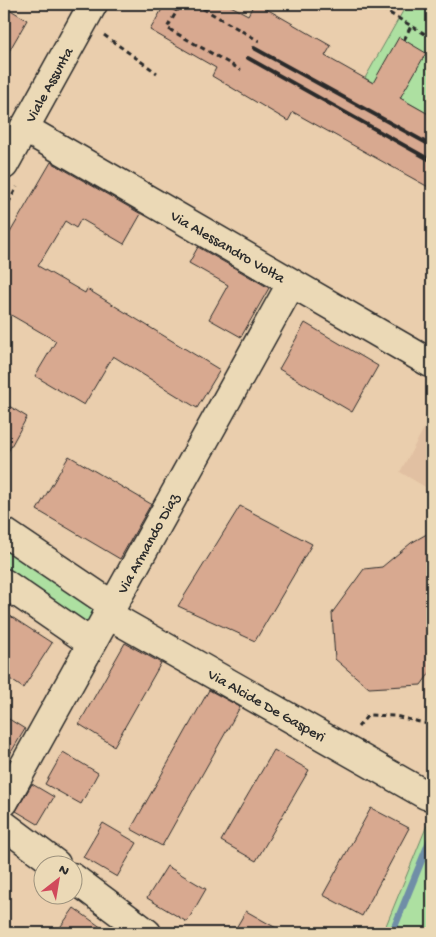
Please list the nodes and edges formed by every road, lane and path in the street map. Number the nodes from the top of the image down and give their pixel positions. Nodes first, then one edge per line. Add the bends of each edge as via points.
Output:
1 (93, 4) edge
2 (165, 4) edge
3 (181, 4) edge
4 (195, 4) edge
5 (374, 4) edge
6 (177, 11) junction
7 (411, 26) junction
8 (97, 30) dead end
9 (432, 38) edge
10 (404, 40) dead end
11 (259, 41) dead end
12 (241, 70) dead end
13 (157, 73) dead end
14 (24, 128) junction
15 (4, 165) edge
16 (291, 284) junction
17 (432, 364) edge
18 (4, 532) edge
19 (33, 552) junction
20 (7, 585) edge
21 (110, 610) junction
22 (91, 643) junction
23 (432, 725) edge
24 (346, 749) junction
25 (426, 795) dead end
26 (4, 802) edge
27 (4, 825) edge
28 (43, 854) edge
29 (82, 884) edge
30 (147, 933) edge

1 - 14 street, Viale Assunta
2 - 6 path
3 - 6 path
4 - 11 path
5 - 7 path
6 - 12 path via 167,28
7 - 9 path
7 - 10 path
8 - 13 path
14 - 15 street, Viale Assunta
14 - 16 street, Via Alessandro Volta
16 - 17 street, Via Alessandro Volta
16 - 21 street, Via Armando Diaz
18 - 19 street, Via Alcide De Gasperi
19 - 20 street
19 - 21 street, Via Alcide De Gasperi
20 - 22 street
21 - 22 street, Via Armando Diaz
21 - 24 street, Via Alcide De Gasperi
22 - 26 street, Via Armando Diaz
23 - 24 path via 395,716 368,715
24 - 25 street, Via Alcide De Gasperi
27 - 28 street
29 - 30 street

